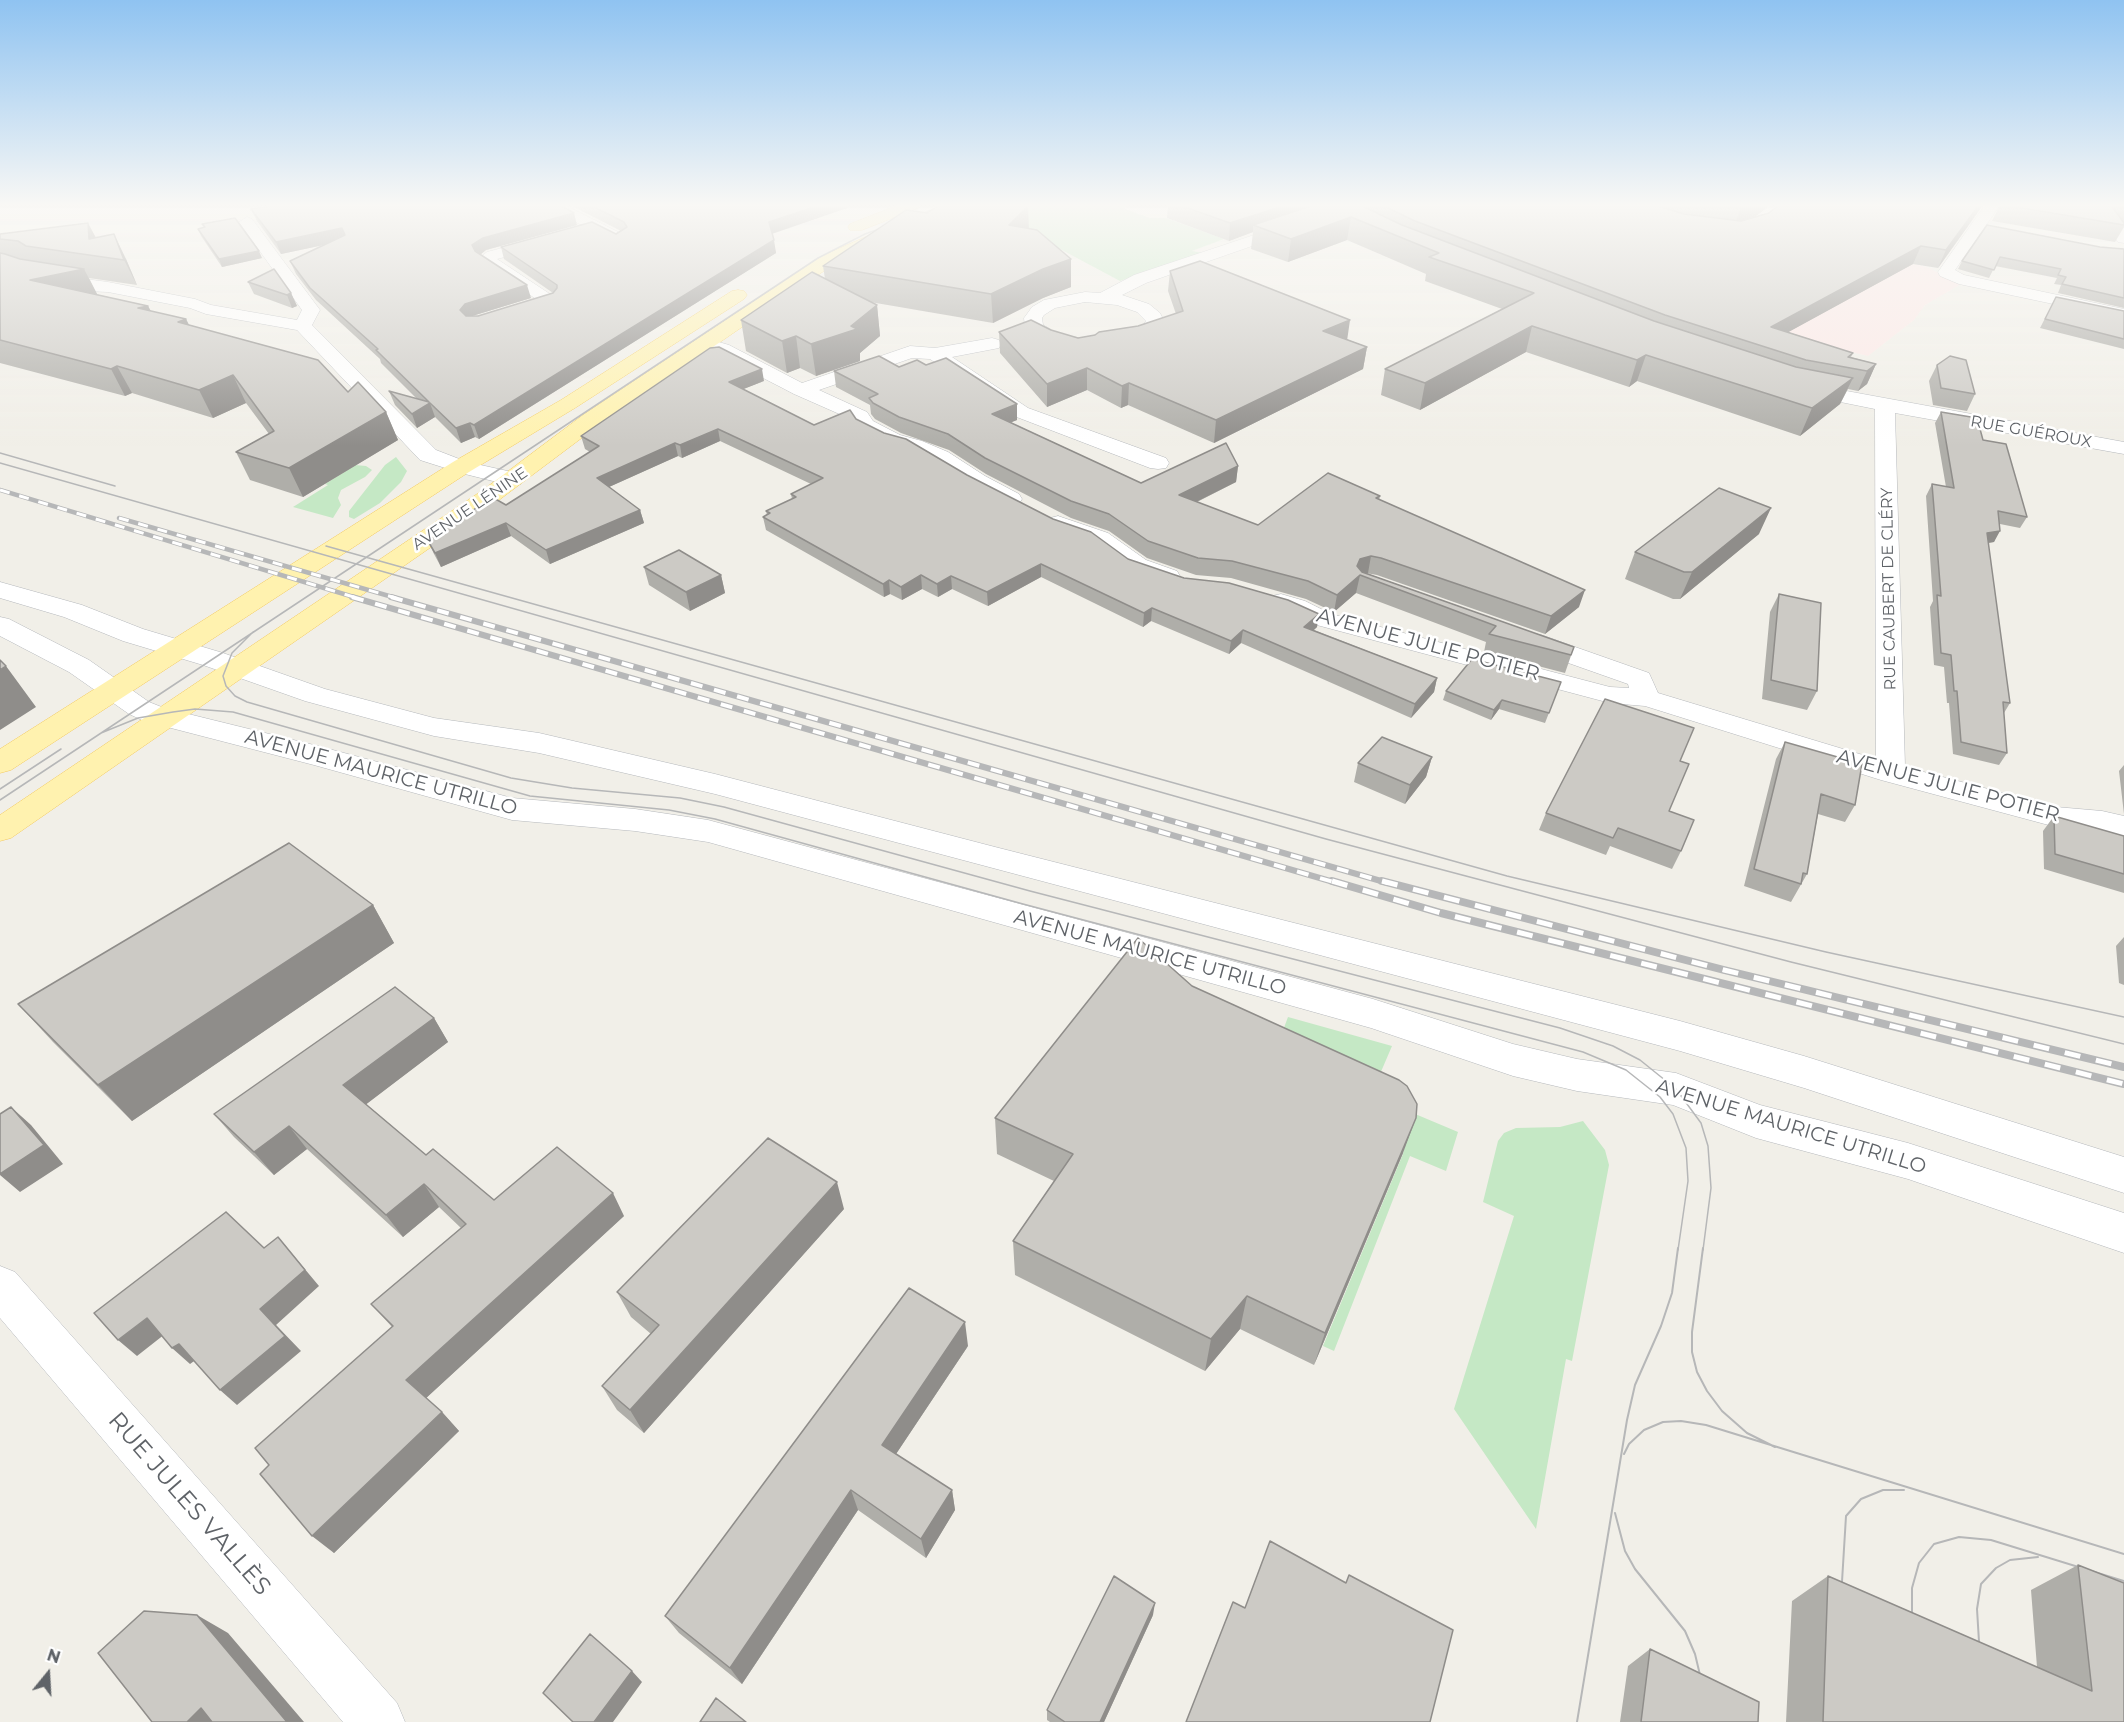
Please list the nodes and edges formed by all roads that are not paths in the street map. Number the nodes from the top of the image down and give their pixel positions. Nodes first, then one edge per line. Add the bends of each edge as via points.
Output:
1 (83, 285) edge
2 (293, 285) edge
3 (527, 285) edge
4 (791, 285) edge
5 (1126, 285) edge
6 (1989, 285) edge
7 (748, 288) dead end
8 (1104, 298) junction
9 (2124, 314) edge
10 (497, 316) edge
11 (303, 326) junction
12 (705, 344) junction
13 (992, 344) dead end
14 (935, 354) junction
15 (1783, 384) edge
16 (801, 390) junction
17 (1885, 405) junction
18 (2124, 448) edge
19 (1158, 463) dead end
20 (460, 467) junction
21 (513, 479) junction
22 (1193, 584) edge
23 (0, 590) edge
24 (1252, 593) edge
25 (0, 625) edge
26 (1509, 632) edge
27 (179, 648) junction
28 (236, 667) junction
29 (113, 690) junction
30 (1647, 698) junction
31 (164, 718) junction
32 (0, 764) edge
33 (1892, 773) junction
34 (2124, 827) edge
35 (0, 830) edge
36 (2124, 1175) edge
37 (2124, 1233) edge
38 (0, 1286) edge
39 (378, 1722) edge

1 - 11 street
2 - 11 street via 311,310
3 - 10 street via 550,300
4 - 12 main road, AVENUE LÉNINE
5 - 8 street
6 - 9 street
7 - 20 main road, AVENUE LÉNINE via 568,404
8 - 8 street via 1151,313 1155,321 1152,329 1130,341 1103,345 1034,336 1033,318 1038,311 1066,300
11 - 20 street via 428,455
12 - 16 street
12 - 21 main road, AVENUE LÉNINE via 591,420
13 - 14 street
14 - 16 street via 910,352
14 - 19 street via 1021,412
15 - 17 street, RUE GUÉROUX
16 - 22 street via 860,416 866,425 893,439 940,457 1062,525 1101,538 1137,565
17 - 18 street, RUE GUÉROUX
17 - 33 street, RUE CAUBERT DE CLÉRY
20 - 21 street
20 - 27 main road, AVENUE LÉNINE
21 - 28 main road, AVENUE LÉNINE
23 - 27 street
24 - 30 street, AVENUE JULIE POTIER via 1296,606 1322,619 1610,694
25 - 29 street, AVENUE MAURICE UTRILLO via 79,666
26 - 30 street via 1639,679
27 - 28 street
27 - 29 main road, AVENUE LÉNINE
28 - 31 main road, AVENUE LÉNINE
28 - 36 street via 292,689 434,727 539,743 715,784 1680,1036
29 - 31 street, AVENUE MAURICE UTRILLO via 139,708
29 - 32 main road, AVENUE LÉNINE
30 - 33 street, AVENUE JULIE POTIER
31 - 35 main road, AVENUE LÉNINE
31 - 37 street, AVENUE MAURICE UTRILLO via 512,809 708,831 1373,1014 1513,1060 1577,1075 1676,1089 1756,1121 1908,1161
33 - 34 street, AVENUE JULIE POTIER via 2056,817
38 - 39 street, RUE JULES VALLÈS

